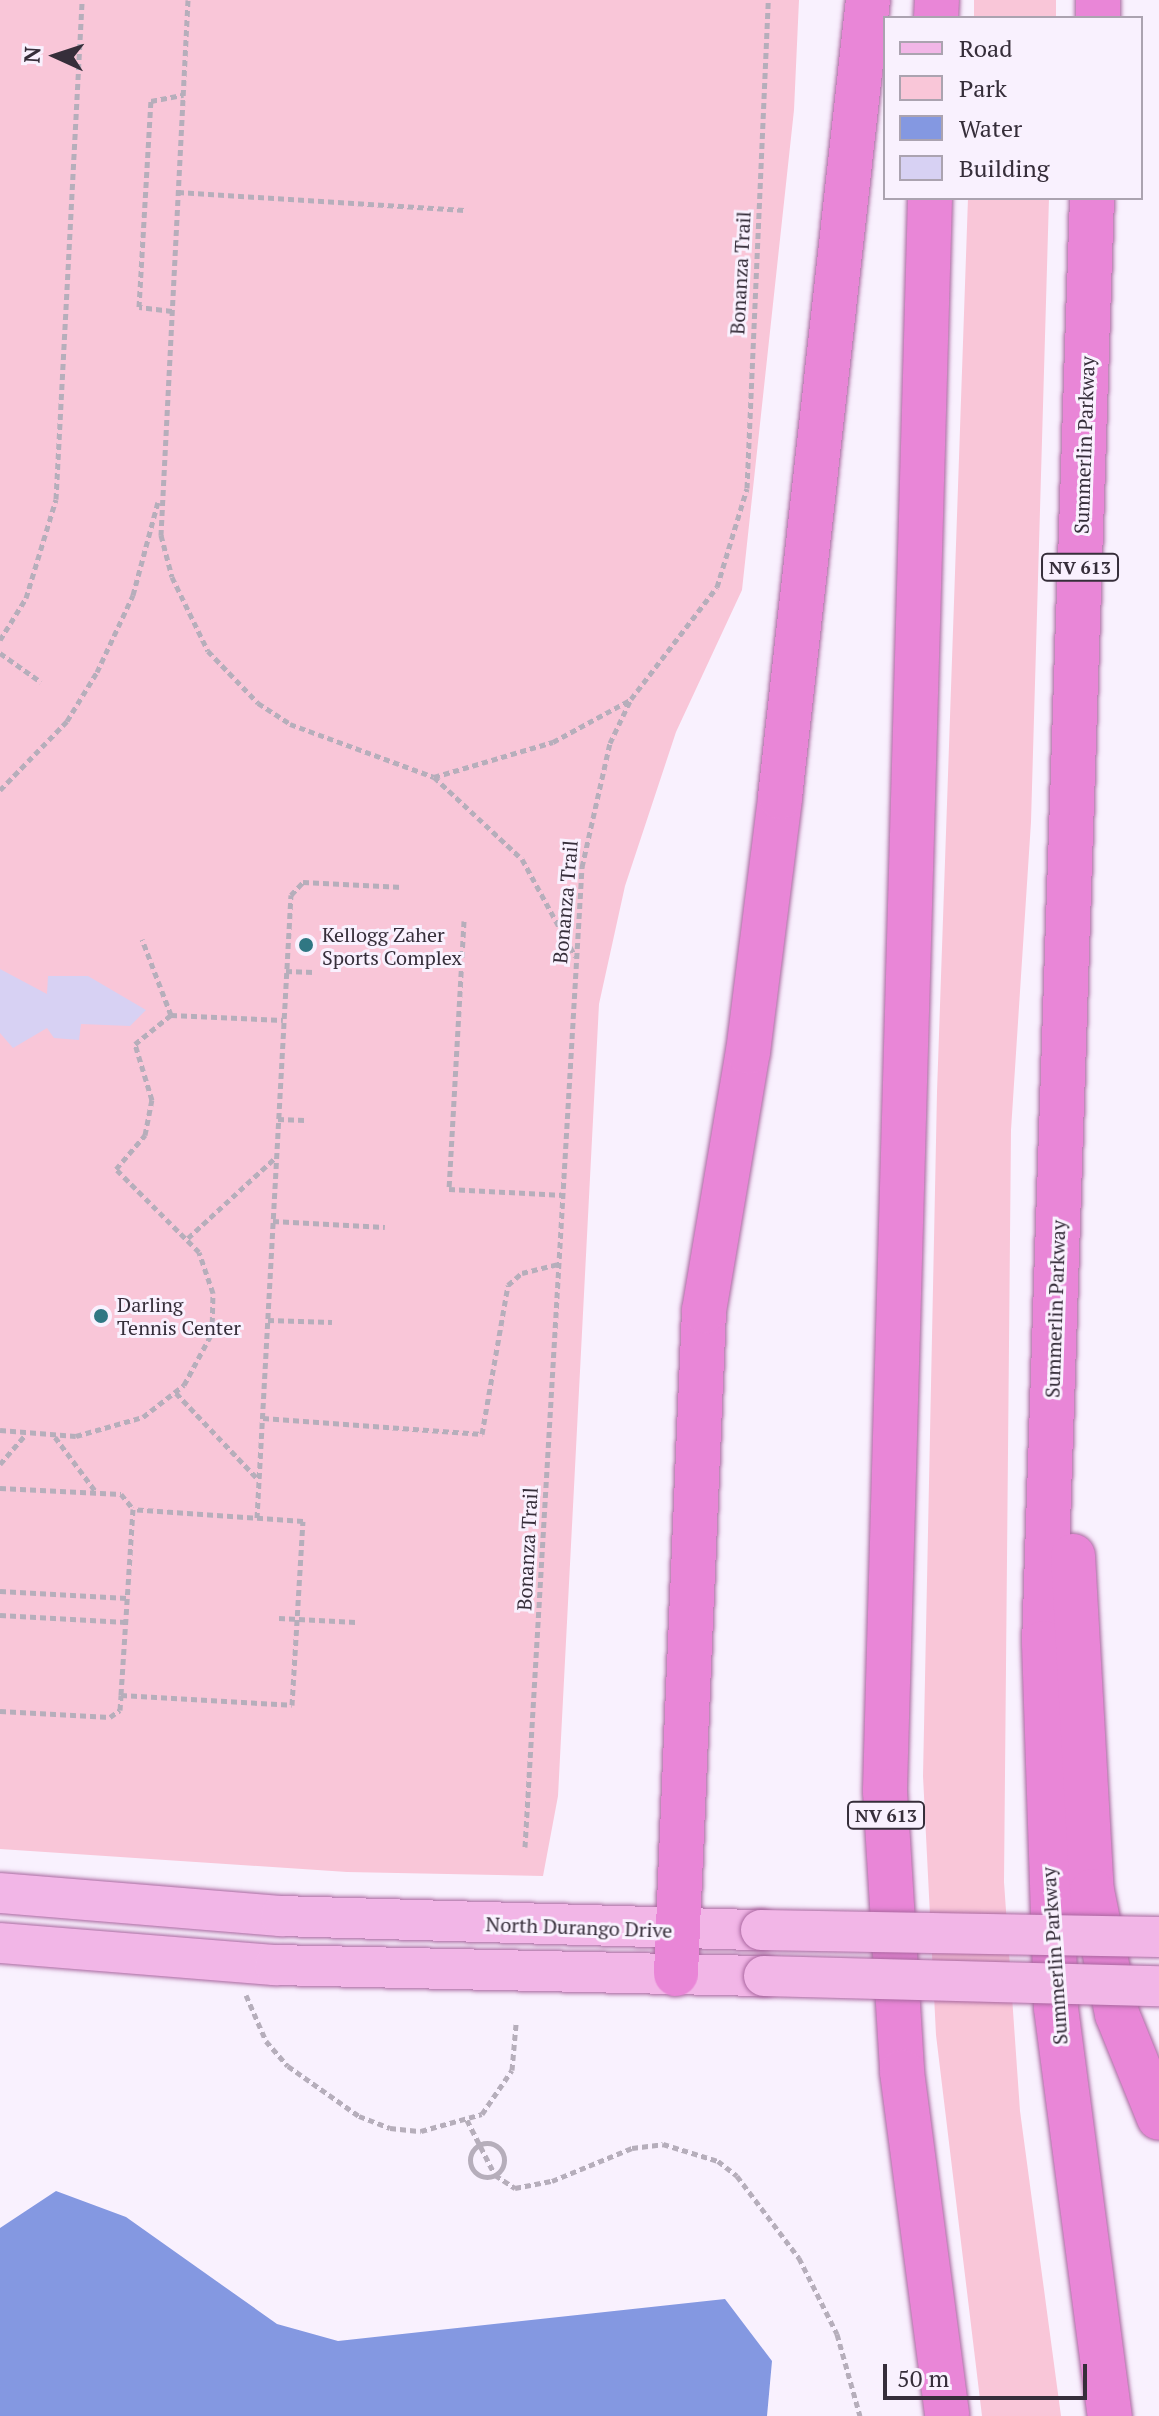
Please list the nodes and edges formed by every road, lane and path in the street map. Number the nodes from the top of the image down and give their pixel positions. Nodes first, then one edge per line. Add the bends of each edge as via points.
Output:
1 (82, 0) edge
2 (188, 0) edge
3 (768, 0) edge
4 (868, 0) edge
5 (183, 95) junction
6 (178, 192) junction
7 (930, 200) edge
8 (1092, 200) edge
9 (464, 210) dead end
10 (172, 311) junction
11 (161, 494) junction
12 (0, 640) edge
13 (0, 653) edge
14 (41, 682) dead end
15 (631, 699) junction
16 (434, 777) junction
17 (0, 790) edge
18 (403, 887) dead end
19 (464, 921) dead end
20 (142, 939) dead end
21 (575, 957) junction
22 (286, 971) junction
23 (314, 972) dead end
24 (171, 1015) junction
25 (283, 1020) junction
26 (278, 1119) junction
27 (305, 1120) dead end
28 (276, 1157) junction
29 (563, 1195) junction
30 (273, 1221) junction
31 (385, 1227) dead end
32 (1057, 1231) junction
33 (188, 1238) junction
34 (559, 1264) junction
35 (268, 1320) junction
36 (332, 1322) dead end
37 (176, 1393) junction
38 (263, 1418) junction
39 (0, 1430) edge
40 (26, 1434) junction
41 (55, 1437) junction
42 (0, 1464) edge
43 (259, 1480) junction
44 (0, 1488) edge
45 (96, 1493) junction
46 (133, 1509) junction
47 (257, 1518) junction
48 (0, 1591) edge
49 (127, 1598) junction
50 (0, 1615) edge
51 (279, 1618) dead end
52 (297, 1619) junction
53 (126, 1622) junction
54 (356, 1622) dead end
55 (121, 1695) junction
56 (0, 1711) edge
57 (525, 1847) dead end
58 (0, 1893) edge
59 (678, 1930) junction
60 (1159, 1937) edge
61 (0, 1943) edge
62 (676, 1974) junction
63 (1159, 1986) edge
64 (246, 1995) dead end
65 (516, 2024) dead end
66 (1159, 2118) edge
67 (467, 2120) junction
68 (480, 2144) junction
69 (495, 2175) junction
70 (860, 2416) edge
71 (947, 2416) edge
72 (1110, 2416) edge

1 - 12 path via 56,499 26,598
2 - 5 path
3 - 15 path, Bonanza Trail via 747,488 717,587
4 - 59 highway via 773,857 748,1052 704,1311
5 - 6 path
5 - 10 path via 151,101 139,307
6 - 9 path
6 - 10 path
7 - 71 highway, NV 613 via 885,1776 902,2072
8 - 32 highway, Summerlin Parkway / NV 613
10 - 11 path
11 - 16 path via 161,535 172,577 208,651 229,677 290,724
11 - 17 path via 133,595 104,660 67,721
13 - 14 path
15 - 16 path via 553,742
15 - 21 path, Bonanza Trail via 592,805
16 - 21 path via 522,859
18 - 22 path via 303,882 296,887
19 - 29 path via 449,1189
20 - 24 path
21 - 29 path, Bonanza Trail
22 - 23 path
22 - 25 path
24 - 25 path
24 - 33 path via 135,1044 152,1100 145,1135 116,1169
25 - 26 path
26 - 27 path
26 - 28 path
28 - 30 path
28 - 33 path
29 - 34 path, Bonanza Trail
30 - 31 path
30 - 35 path
32 - 66 highway via 1091,1878 1117,2014
32 - 72 highway, Summerlin Parkway / NV 613 via 1044,1643 1046,1838 1056,2008
33 - 37 path via 209,1275 215,1314 202,1358
34 - 38 path via 522,1273 508,1285 482,1434
34 - 57 path, Bonanza Trail
35 - 36 path
35 - 38 path
37 - 41 path via 143,1417
37 - 43 path
38 - 43 path
39 - 40 path
40 - 41 path
40 - 42 path
41 - 45 path
43 - 47 path
44 - 45 path
45 - 46 path via 121,1494
46 - 47 path
46 - 49 path
47 - 52 path via 303,1521
48 - 49 path
49 - 53 path
50 - 53 path
51 - 52 path
52 - 54 path
52 - 55 path via 292,1705
53 - 55 path
55 - 56 path via 120,1710 110,1717
58 - 59 main road, North Durango Drive via 281,1916
59 - 60 main road, North Durango Drive, bridge
59 - 62 highway
61 - 62 main road via 275,1965
62 - 63 main road, bridge
64 - 67 path via 266,2041 288,2066 359,2116 421,2131
65 - 67 path via 512,2070 498,2099
67 - 68 path
68 - 69 path
68 - 69 path via 501,2150 503,2167
68 - 69 path via 472,2152 471,2168 484,2177
69 - 70 path via 505,2185 528,2187 597,2158 663,2144 718,2161 737,2176 799,2258 837,2334

